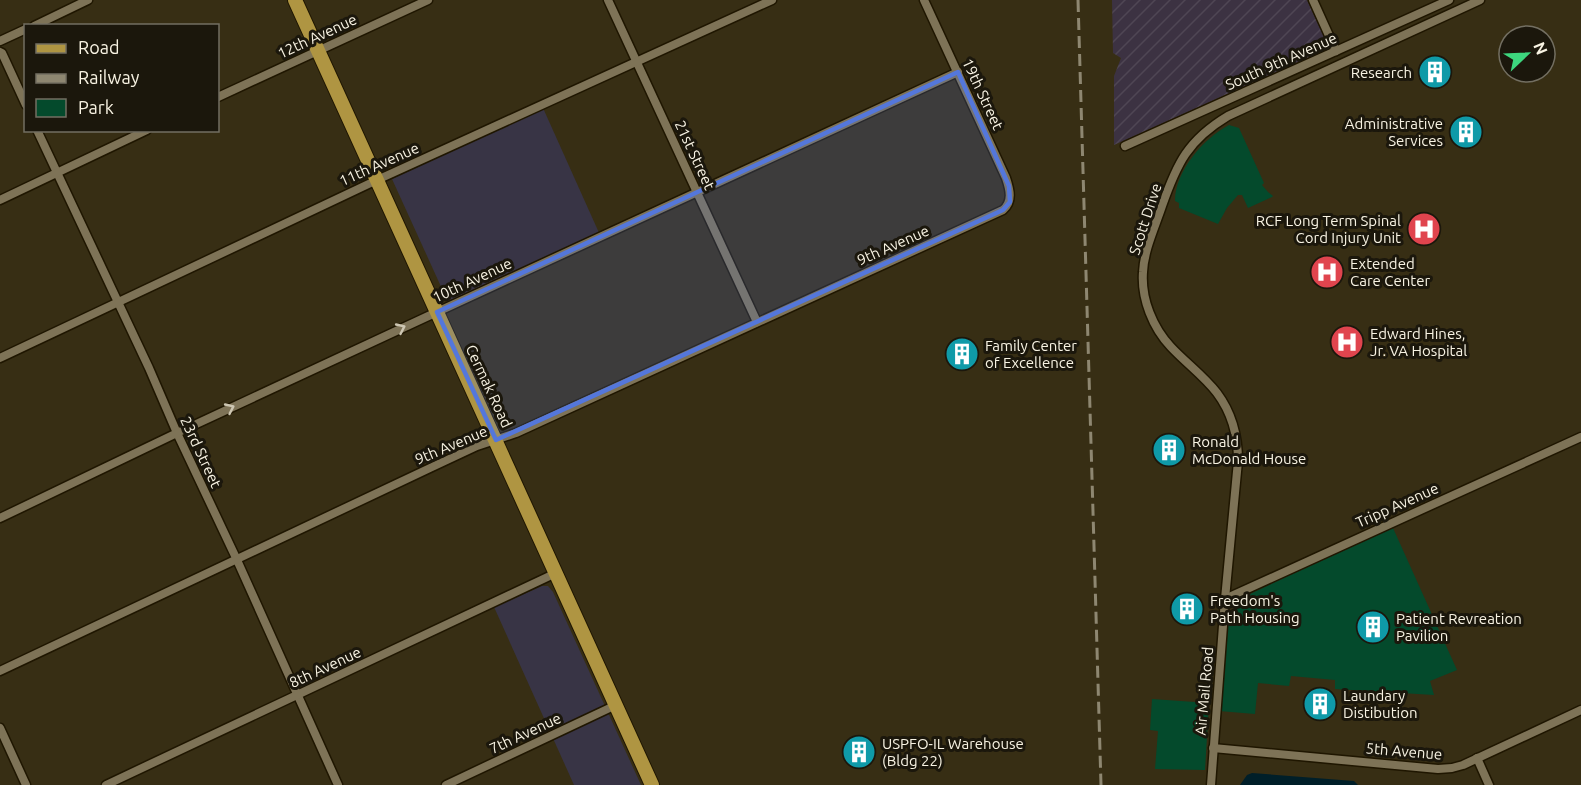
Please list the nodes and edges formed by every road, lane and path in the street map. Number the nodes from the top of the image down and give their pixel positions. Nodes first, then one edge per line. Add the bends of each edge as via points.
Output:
1 (88, 0) edge
2 (295, 0) edge
3 (428, 0) edge
4 (608, 0) edge
5 (772, 0) edge
6 (924, 0) edge
7 (1313, 0) edge
8 (1449, 0) edge
9 (1480, 0) edge
10 (38, 24) edge
11 (24, 30) edge
12 (0, 41) edge
13 (318, 50) junction
14 (1336, 51) junction
15 (0, 52) edge
16 (637, 62) junction
17 (958, 72) junction
18 (219, 98) edge
19 (24, 101) edge
20 (38, 132) edge
21 (143, 132) edge
22 (1125, 146) dead end
23 (57, 173) junction
24 (377, 180) junction
25 (697, 192) junction
26 (0, 200) edge
27 (1010, 202) joint
28 (118, 302) junction
29 (437, 312) junction
30 (757, 322) junction
31 (0, 358) edge
32 (177, 433) junction
33 (1581, 437) edge
34 (496, 440) junction
35 (0, 518) edge
36 (237, 560) junction
37 (556, 573) junction
38 (1225, 598) junction
39 (0, 671) edge
40 (298, 695) junction
41 (616, 705) junction
42 (1581, 710) edge
43 (0, 728) edge
44 (1213, 747) junction
45 (1477, 759) junction
46 (26, 785) edge
47 (106, 785) edge
48 (338, 785) edge
49 (446, 785) edge
50 (652, 785) edge
51 (1211, 785) edge
52 (1489, 785) edge

1 - 10 street
2 - 13 main road, Cermak Road
3 - 13 street, 12th Avenue
4 - 16 street, 21st Street
5 - 16 street, 11th Avenue
6 - 17 street, 19th Street
7 - 14 street
8 - 14 street, South 9th Avenue
9 - 38 street, Scott Drive via 1228,116 1194,143 1172,179 1147,249 1143,285 1157,329 1218,394 1237,435
11 - 12 street
13 - 18 street, 12th Avenue
13 - 24 main road, Cermak Road
14 - 22 street, South 9th Avenue
15 - 19 street
16 - 24 street, 11th Avenue
16 - 25 street, 21st Street
17 - 25 street, 10th Avenue
17 - 27 street, 19th Street via 1006,178
20 - 23 street, 23rd Street
21 - 23 street
23 - 26 street
23 - 28 street, 23rd Street
24 - 28 street, 11th Avenue
24 - 29 main road, Cermak Road
25 - 29 street, 10th Avenue
25 - 30 street, 21st Street
27 - 30 street, 9th Avenue via 996,214
28 - 31 street, 11th Avenue
28 - 32 street, 23rd Street
32 -> 29 street, 10th Avenue
29 - 34 main road, Cermak Road
30 - 34 street, 9th Avenue
32 - 35 street, 10th Avenue
32 - 36 street, 23rd Street
33 - 38 street, Tripp Avenue
34 - 36 street, 9th Avenue
34 - 37 main road, Cermak Road
36 - 39 street, 9th Avenue
36 - 40 street, 23rd Street
37 - 40 street, 8th Avenue
37 - 41 main road, Cermak Road
38 - 44 street, Air Mail Road
40 - 47 street, 8th Avenue
40 - 48 street, 23rd Street
41 - 49 street, 7th Avenue
41 - 50 main road, Cermak Road
42 - 45 street, 5th Avenue
43 - 46 street
44 - 45 street, 5th Avenue via 1438,769
44 - 51 street, Air Mail Road
45 - 52 street

